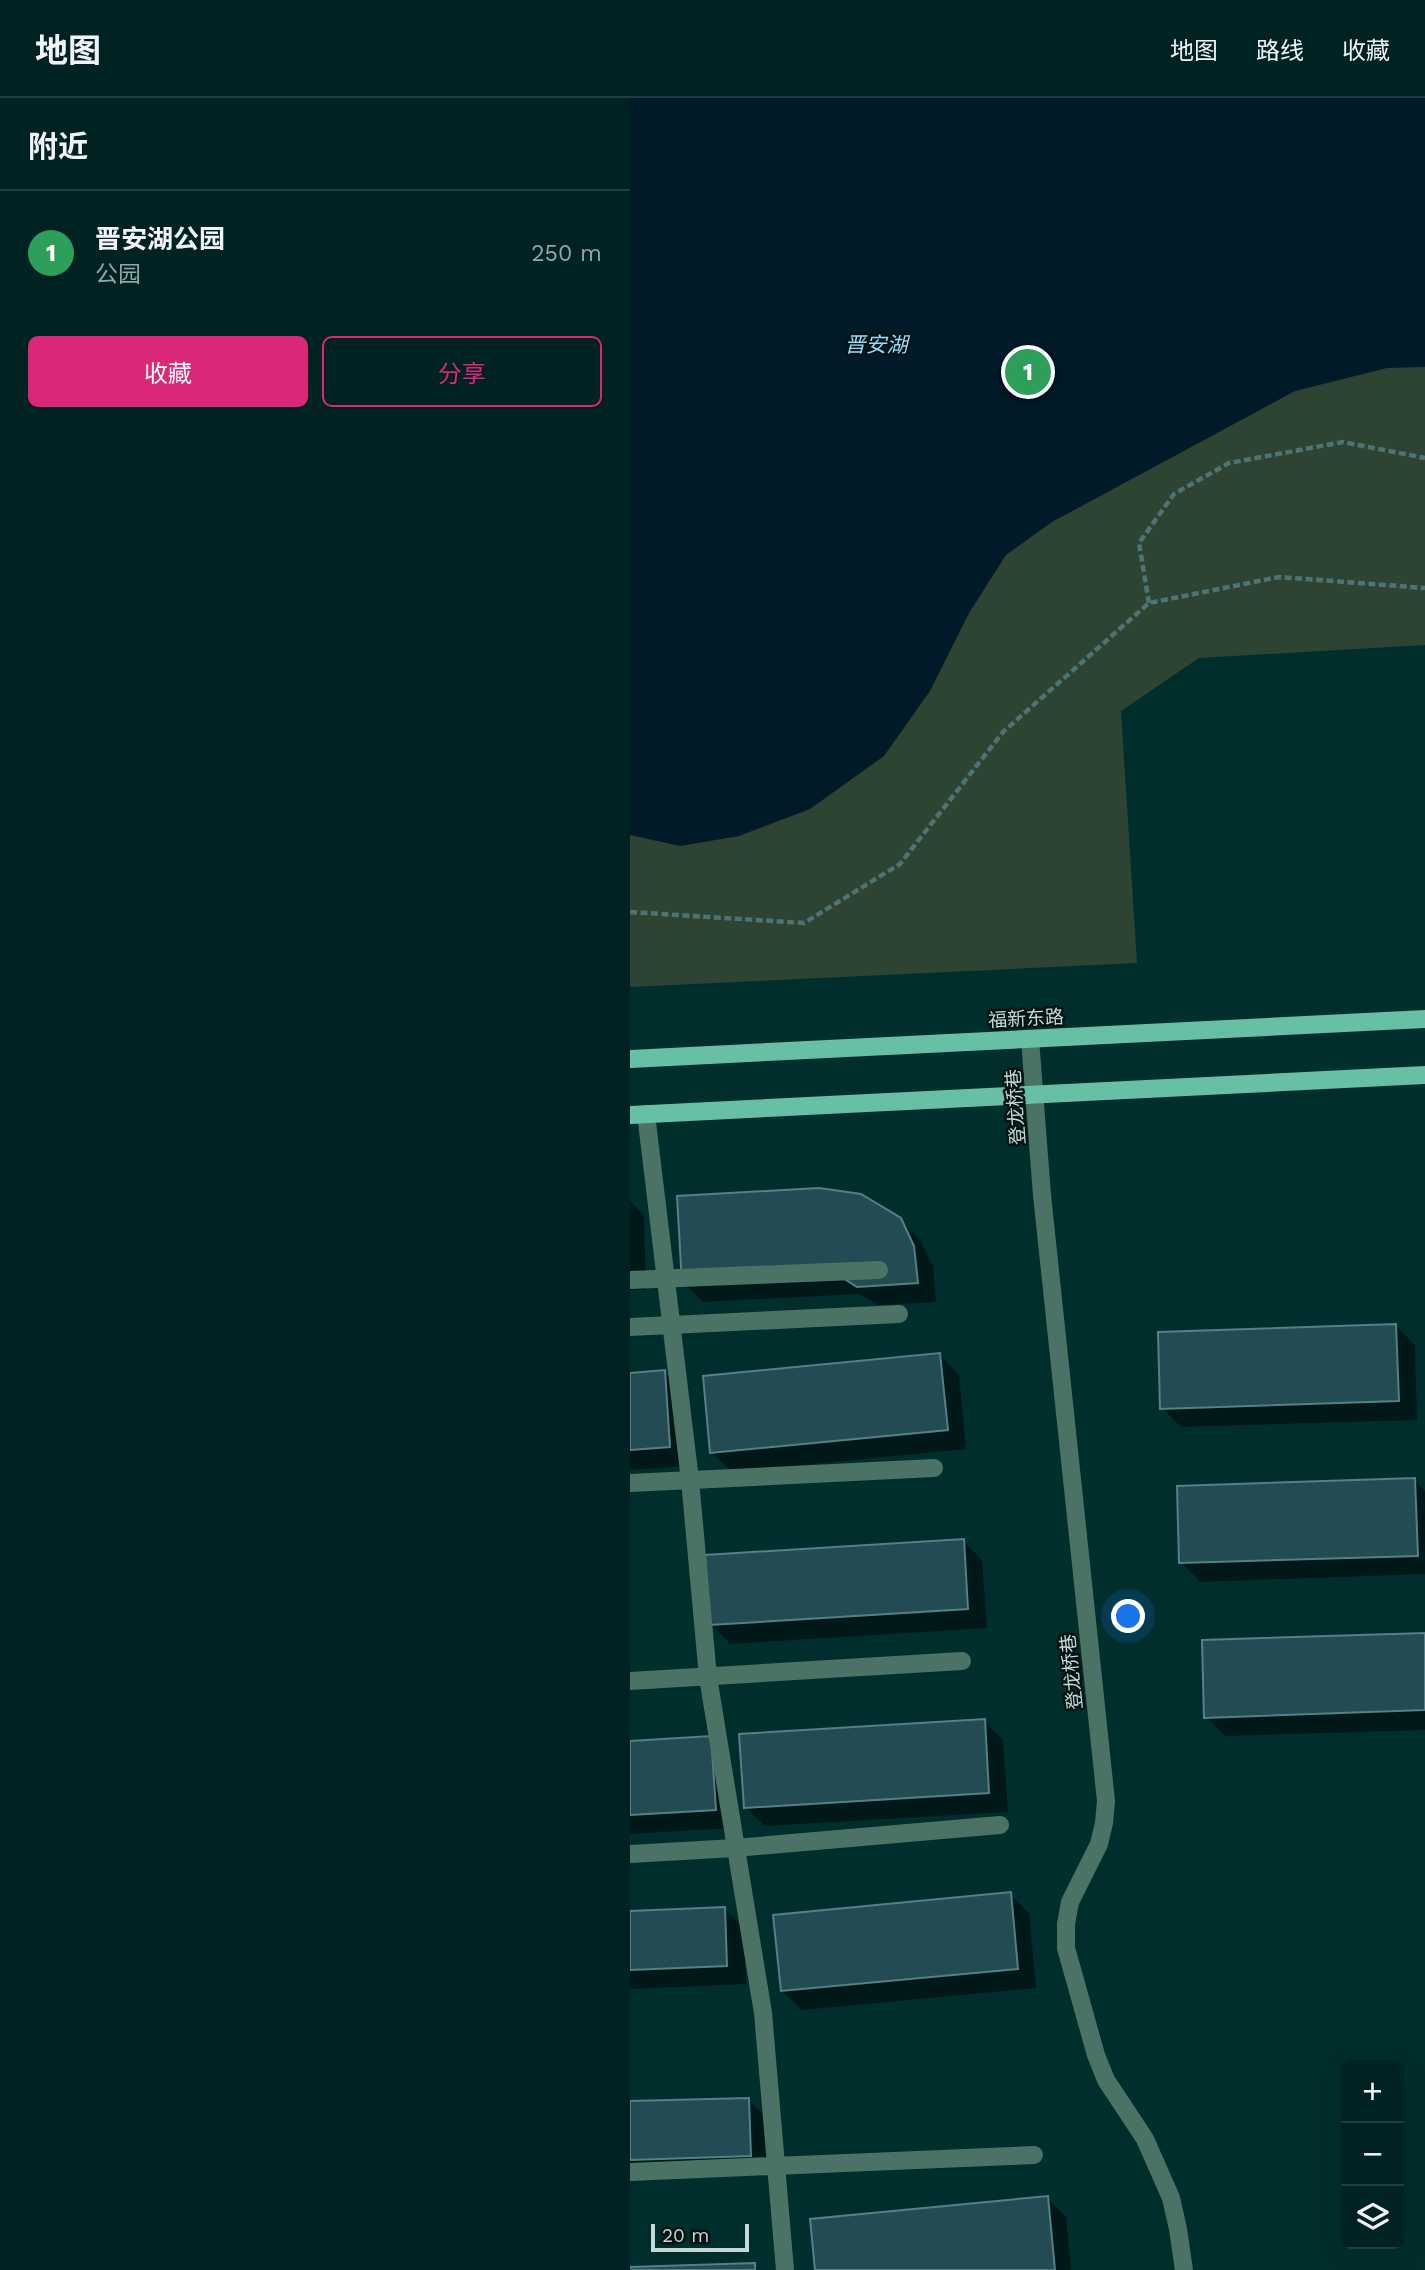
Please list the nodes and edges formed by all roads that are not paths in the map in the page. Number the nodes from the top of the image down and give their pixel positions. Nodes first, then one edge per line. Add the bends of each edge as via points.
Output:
1 (1425, 1019) edge
2 (1030, 1039) junction
3 (630, 1059) edge
4 (1425, 1075) edge
5 (1036, 1094) junction
6 (638, 1115) edge
7 (879, 1270) dead end
8 (665, 1279) junction
9 (630, 1280) edge
10 (899, 1314) dead end
11 (670, 1325) junction
12 (630, 1327) edge
13 (934, 1468) dead end
14 (690, 1480) junction
15 (630, 1483) edge
16 (962, 1661) dead end
17 (708, 1677) junction
18 (630, 1681) edge
19 (1000, 1825) dead end
20 (735, 1848) junction
21 (630, 1854) edge
22 (1034, 2155) dead end
23 (776, 2165) junction
24 (630, 2172) edge
25 (785, 2270) edge
26 (1184, 2270) edge

1 - 2 main road, 福新东路
2 - 3 main road, 福新东路
2 - 5 street, 登龙桥巷
4 - 5 main road
5 - 6 main road
5 - 26 street, 登龙桥巷 via 1042,1195 1105,1801 1099,1843 1070,1902 1066,1948 1106,2080 1145,2139 1167,2188
6 - 8 street
7 - 8 street
8 - 9 street
8 - 11 street
10 - 11 street
11 - 12 street
11 - 14 street
13 - 14 street
14 - 15 street
14 - 17 street
16 - 17 street
17 - 18 street
17 - 20 street
19 - 20 street
20 - 21 street
20 - 23 street via 763,2013
22 - 23 street
23 - 24 street
23 - 25 street

